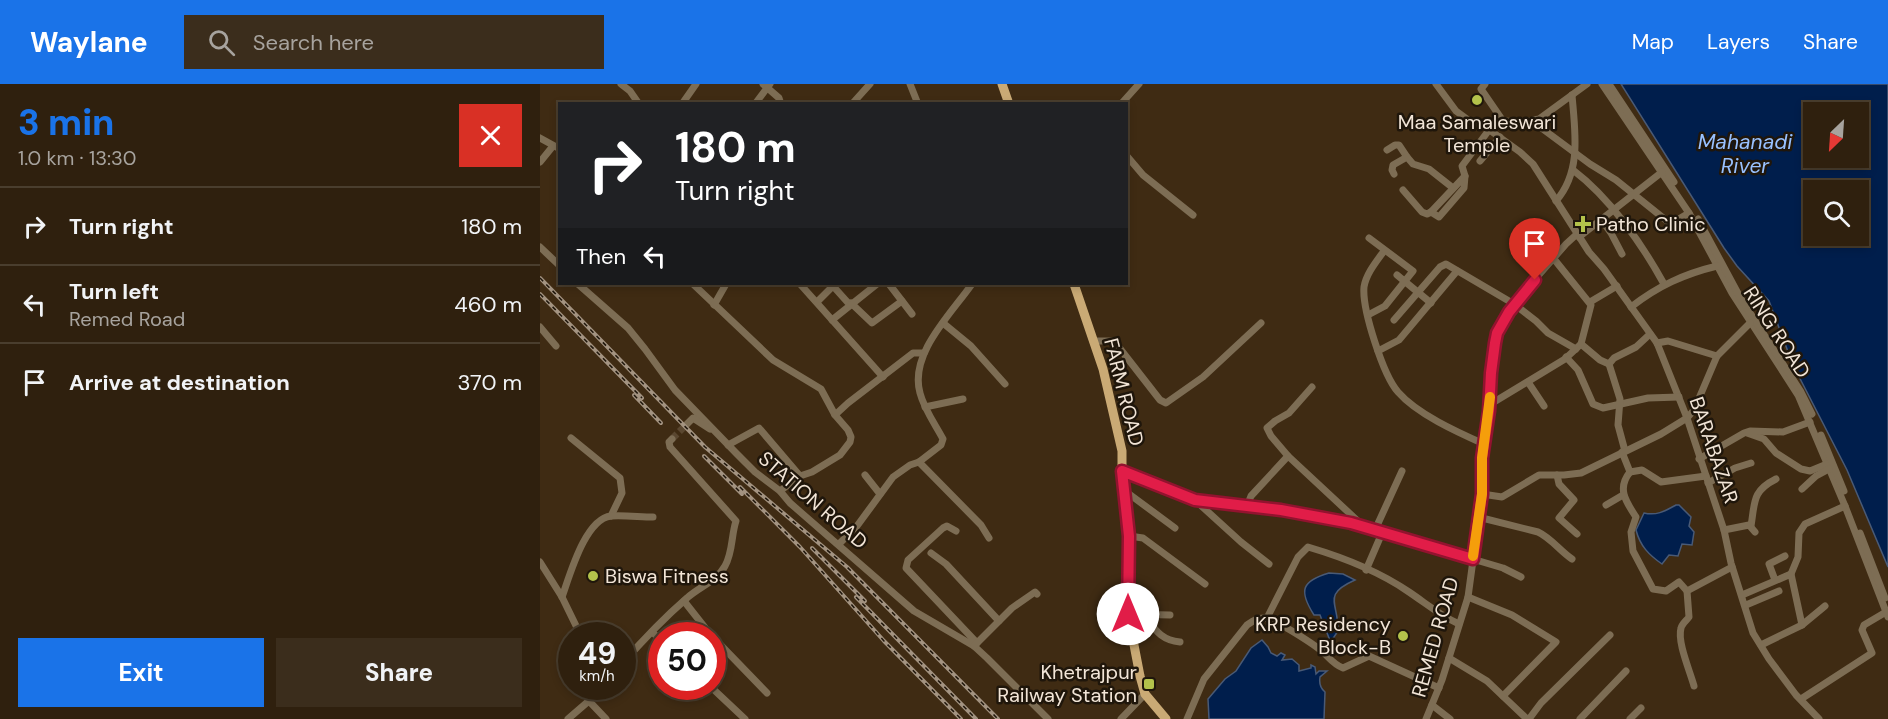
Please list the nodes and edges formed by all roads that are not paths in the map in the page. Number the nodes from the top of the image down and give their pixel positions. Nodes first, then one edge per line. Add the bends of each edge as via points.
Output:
1 (621, 84) edge
2 (696, 84) edge
3 (870, 84) edge
4 (910, 84) edge
5 (1138, 84) edge
6 (1436, 84) edge
7 (1485, 84) edge
8 (1587, 84) edge
9 (1602, 84) edge
10 (1609, 84) edge
11 (767, 85) edge
12 (1005, 85) edge
13 (1572, 95) junction
14 (638, 102) edge
15 (683, 102) edge
16 (756, 102) edge
17 (780, 102) edge
18 (854, 102) edge
19 (917, 102) edge
20 (1009, 102) edge
21 (1123, 102) edge
22 (1503, 121) junction
23 (1532, 121) junction
24 (1487, 128) junction
25 (540, 138) edge
26 (1500, 138) junction
27 (556, 148) edge
28 (1576, 153) junction
29 (1128, 157) edge
30 (1407, 157) junction
31 (1480, 161) dead end
32 (540, 162) edge
33 (1394, 164) junction
34 (1573, 170) junction
35 (1662, 172) junction
36 (1394, 174) dead end
37 (1465, 176) junction
38 (1453, 188) junction
39 (1403, 190) dead end
40 (1635, 194) junction
41 (1556, 201) junction
42 (1612, 210) junction
43 (1431, 212) junction
44 (1689, 213) junction
45 (1193, 215) dead end
46 (1601, 219) junction
47 (1578, 236) junction
48 (1369, 238) dead end
49 (540, 247) edge
50 (1384, 251) junction
51 (1622, 254) dead end
52 (1554, 259) junction
53 (558, 264) edge
54 (1717, 266) junction
55 (1457, 271) junction
56 (1397, 275) dead end
57 (1405, 282) junction
58 (1664, 284) junction
59 (579, 285) edge
60 (694, 285) edge
61 (725, 285) edge
62 (801, 285) edge
63 (834, 285) edge
64 (876, 285) edge
65 (889, 285) edge
66 (971, 285) edge
67 (1074, 285) edge
68 (1617, 286) junction
69 (1417, 292) junction
70 (1734, 292) junction
71 (902, 301) junction
72 (817, 302) junction
73 (1590, 302) junction
74 (1431, 303) junction
75 (851, 304) junction
76 (1514, 304) junction
77 (714, 305) junction
78 (1631, 307) junction
79 (912, 314) dead end
80 (1368, 315) junction
81 (832, 320) junction
82 (1394, 320) dead end
83 (943, 323) junction
84 (1261, 323) dead end
85 (1750, 323) junction
86 (540, 327) edge
87 (1650, 334) junction
88 (1093, 341) junction
89 (1657, 342) junction
90 (556, 346) dead end
91 (1579, 346) junction
92 (1378, 351) junction
93 (924, 353) junction
94 (1717, 356) junction
95 (1566, 357) junction
96 (1609, 364) junction
97 (883, 377) junction
98 (1528, 382) junction
99 (1005, 384) dead end
100 (1312, 387) dead end
101 (1678, 397) junction
102 (963, 399) dead end
103 (1620, 404) junction
104 (1490, 405) junction
105 (925, 406) junction
106 (1544, 406) dead end
107 (835, 415) junction
108 (1687, 418) junction
109 (1810, 422) junction
110 (686, 425) dead end
111 (713, 430) junction
112 (1744, 433) junction
113 (571, 438) dead end
114 (672, 439) dead end
115 (1484, 444) junction
116 (728, 445) junction
117 (1623, 452) junction
118 (1288, 456) junction
119 (1699, 459) junction
120 (920, 462) junction
121 (1751, 462) dead end
122 (1828, 467) junction
123 (1122, 471) junction
124 (1402, 471) dead end
125 (1630, 472) junction
126 (865, 475) dead end
127 (1557, 475) junction
128 (800, 477) junction
129 (1776, 479) dead end
130 (1707, 480) junction
131 (1802, 489) dead end
132 (780, 491) junction
133 (1125, 491) junction
134 (880, 494) junction
135 (1482, 494) junction
136 (1623, 495) junction
137 (1195, 500) junction
138 (1606, 505) dead end
139 (1247, 506) junction
140 (1845, 506) junction
141 (611, 516) junction
142 (653, 517) dead end
143 (1478, 517) junction
144 (1364, 526) junction
145 (1175, 528) dead end
146 (1724, 530) junction
147 (956, 531) dead end
148 (1379, 532) junction
149 (1577, 534) dead end
150 (1129, 536) junction
151 (989, 538) dead end
152 (839, 544) junction
153 (931, 553) dead end
154 (1785, 556) dead end
155 (1473, 559) junction
156 (1572, 559) dead end
157 (540, 562) edge
158 (1269, 564) dead end
159 (1732, 567) junction
160 (1366, 570) junction
161 (1791, 574) junction
162 (1521, 577) dead end
163 (1775, 580) junction
164 (1205, 584) dead end
165 (1687, 591) junction
166 (1779, 591) dead end
167 (1037, 594) dead end
168 (1743, 595) junction
169 (562, 597) junction
170 (1468, 597) junction
171 (684, 601) junction
172 (1746, 605) junction
173 (1825, 606) dead end
174 (1887, 611) edge
175 (1128, 614) junction
176 (1143, 614) junction
177 (1170, 615) dead end
178 (1267, 618) junction
179 (999, 621) junction
180 (574, 622) edge
181 (662, 622) edge
182 (1460, 624) junction
183 (1802, 625) junction
184 (1610, 635) dead end
185 (648, 636) edge
186 (1180, 642) dead end
187 (975, 645) junction
188 (1761, 645) junction
189 (636, 649) edge
190 (1449, 658) junction
191 (1626, 671) dead end
192 (1694, 686) dead end
193 (1439, 688) junction
194 (767, 693) dead end
195 (1145, 694) junction
196 (1503, 696) junction
197 (1801, 699) junction
198 (589, 700) joint
199 (725, 700) edge
200 (1432, 705) junction
201 (1641, 708) dead end
202 (568, 719) edge
203 (606, 719) edge
204 (745, 719) edge
205 (1048, 719) edge
206 (1121, 719) edge
207 (1166, 719) edge
208 (1187, 719) edge
209 (1426, 719) edge
210 (1450, 719) edge
211 (1528, 719) edge
212 (1580, 719) edge
213 (1630, 719) edge
214 (1819, 719) edge

1 - 14 street
2 - 15 street
3 - 18 street
4 - 19 street
5 - 21 street
6 - 24 street, BARABAZAR via 1456,111
7 - 22 street via 1481,89
8 - 13 street
9 - 35 street, RING ROAD
10 - 70 street, RING ROAD via 1699,221
11 - 16 street
11 - 17 street
12 - 20 main road
13 - 23 street
13 - 28 street
22 - 23 street
22 - 24 street
23 - 28 street
24 - 26 street, BARABAZAR
24 - 37 street via 1462,166
25 - 27 street
26 - 31 street
26 - 41 street, BARABAZAR via 1533,164
27 - 32 street
28 - 34 street
28 - 40 street
29 - 45 street via 1143,175
30 - 33 street
30 - 33 street via 1399,145 1386,148
30 - 38 street
33 - 36 street
34 - 41 street
34 - 42 street via 1593,186
35 - 40 street, REMED ROAD
35 - 44 street, RING ROAD
37 - 38 street
37 - 43 street via 1461,192 1442,215 1437,217
38 - 43 street
39 - 43 street via 1422,212
40 - 42 street, REMED ROAD
40 - 44 street via 1672,223
41 - 47 street, BARABAZAR
42 - 46 street, REMED ROAD
42 - 58 street via 1644,249
44 - 54 street, RING ROAD
46 - 47 street, REMED ROAD
46 - 51 street
47 - 52 street, REMED ROAD
47 - 68 street, BARABAZAR
48 - 50 street
49 - 53 street
50 - 57 street via 1413,271
50 - 80 street via 1364,286
52 - 73 street
52 - 76 street, REMED ROAD
54 - 58 street
54 - 70 street, RING ROAD
55 - 69 street via 1443,265
55 - 74 street
55 - 76 street
56 - 57 street
57 - 69 street
57 - 80 street via 1385,306
58 - 78 street
59 - 111 street, STATION ROAD via 628,328 675,390
60 - 77 street
61 - 77 street
62 - 72 street
63 - 72 street
63 - 75 street
64 - 75 street
65 - 71 street
66 - 83 street
67 - 88 main road, FARM ROAD
68 - 73 street
68 - 78 street, BARABAZAR
69 - 74 street
69 - 82 street
70 - 85 street, RING ROAD
70 - 174 street, RING ROAD via 1805,399
71 - 75 street via 872,323
71 - 79 street
72 - 81 street
73 - 91 street
74 - 92 street via 1399,340
75 - 81 street
76 - 91 street via 1548,333
76 - 104 street, REMED ROAD via 1495,343
77 - 107 street via 773,360 820,389
78 - 87 street, BARABAZAR
80 - 92 street
81 - 97 street
83 - 93 street
83 - 99 street via 971,346
84 - 88 street via 1203,377 1166,403 1114,340
85 - 94 street
85 - 109 street, RING ROAD via 1798,395
86 - 90 street
87 - 89 street, BARABAZAR
87 - 96 street
88 - 123 main road, FARM ROAD via 1122,451
89 - 94 street via 1668,341
89 - 101 street, BARABAZAR
91 - 95 street
91 - 96 street
92 - 115 street via 1399,394 1442,423
93 - 97 street via 913,353
93 - 105 street via 918,375
94 - 108 street
95 - 98 street
95 - 103 street via 1578,370 1593,404 1603,408
96 - 103 street
97 - 107 street
98 - 104 street
98 - 106 street
100 - 118 street via 1288,413 1267,428
101 - 103 street
101 - 108 street, BARABAZAR
102 - 105 street
103 - 117 street via 1617,425
104 - 115 street, REMED ROAD
105 - 120 street via 943,439
107 - 128 street via 848,430 850,442 840,455
108 - 117 street
108 - 119 street, BARABAZAR
109 - 112 street via 1783,432
109 - 122 street, RING ROAD
110 - 111 street via 693,418
111 - 116 street, STATION ROAD
112 - 119 street
112 - 122 street via 1764,440 1801,469
113 - 141 street via 620,478 622,493
114 - 171 street via 670,447 736,521 724,568
115 - 135 street, REMED ROAD
116 - 128 street via 759,428
116 - 132 street, STATION ROAD
117 - 125 street
117 - 127 street via 1581,473
118 - 139 street via 1251,496
118 - 144 street
119 - 130 street, BARABAZAR
120 - 134 street via 899,472
120 - 151 street
121 - 130 street
122 - 131 street
122 - 140 street, RING ROAD
123 - 133 main road, FARM ROAD
123 - 137 street
124 - 148 street
125 - 130 street via 1642,470 1666,482
125 - 136 street
126 - 134 street
127 - 135 street via 1539,475 1502,497
127 - 149 street via 1574,500 1559,518
128 - 132 street
129 - 146 street via 1764,485 1755,497 1753,529 1746,525
130 - 146 street, BARABAZAR
132 - 152 street, STATION ROAD
133 - 145 street
133 - 150 main road, FARM ROAD
134 - 152 street
135 - 143 street, REMED ROAD
136 - 138 street
136 - 165 street via 1636,517 1631,532 1633,551 1650,587 1666,591 1680,583
137 - 139 street
137 - 158 street
139 - 144 street
140 - 161 street via 1805,524 1799,533 1798,557
140 - 174 street, RING ROAD
141 - 142 street
141 - 169 street via 592,528
143 - 155 street, REMED ROAD
143 - 156 street via 1547,536
144 - 148 street
146 - 159 street, BARABAZAR
147 - 187 street via 943,528 908,561 906,568
148 - 155 street
148 - 160 street
150 - 164 street via 1143,538
150 - 175 main road, FARM ROAD
152 - 187 street, STATION ROAD via 914,611
153 - 179 street
154 - 163 street via 1769,564
155 - 162 street
155 - 170 street, REMED ROAD
157 - 169 street
159 - 165 street
159 - 168 street, BARABAZAR
160 - 178 street via 1308,547 1284,581
160 - 182 street via 1408,591 1440,616
161 - 163 street
161 - 183 street
163 - 168 street
165 - 192 street via 1689,617 1680,632
166 - 172 street
167 - 179 street via 1012,608
168 - 172 street, BARABAZAR
169 - 180 street
170 - 182 street, REMED ROAD
170 - 196 street via 1512,615 1556,642
171 - 181 street
171 - 194 street
172 - 188 street, BARABAZAR via 1753,633
173 - 183 street
174 - 197 street via 1862,630 1872,653
175 - 176 street
175 - 195 main road, FARM ROAD
176 - 177 street
176 - 186 street via 1167,641
178 - 193 street via 1314,645 1343,668 1369,656
178 - 208 street via 1247,625 1214,666 1204,679
179 - 187 street
182 - 190 street, REMED ROAD
183 - 188 street
184 - 211 street
185 - 189 street
187 - 205 street, STATION ROAD
188 - 197 street, BARABAZAR
190 - 193 street, REMED ROAD
190 - 196 street
191 - 212 street
193 - 200 street, REMED ROAD
195 - 206 street
195 - 207 main road, FARM ROAD
196 - 211 street
197 - 214 street, BARABAZAR
198 - 202 street
198 - 203 street
199 - 204 street
200 - 209 street, REMED ROAD
200 - 210 street
201 - 213 street

